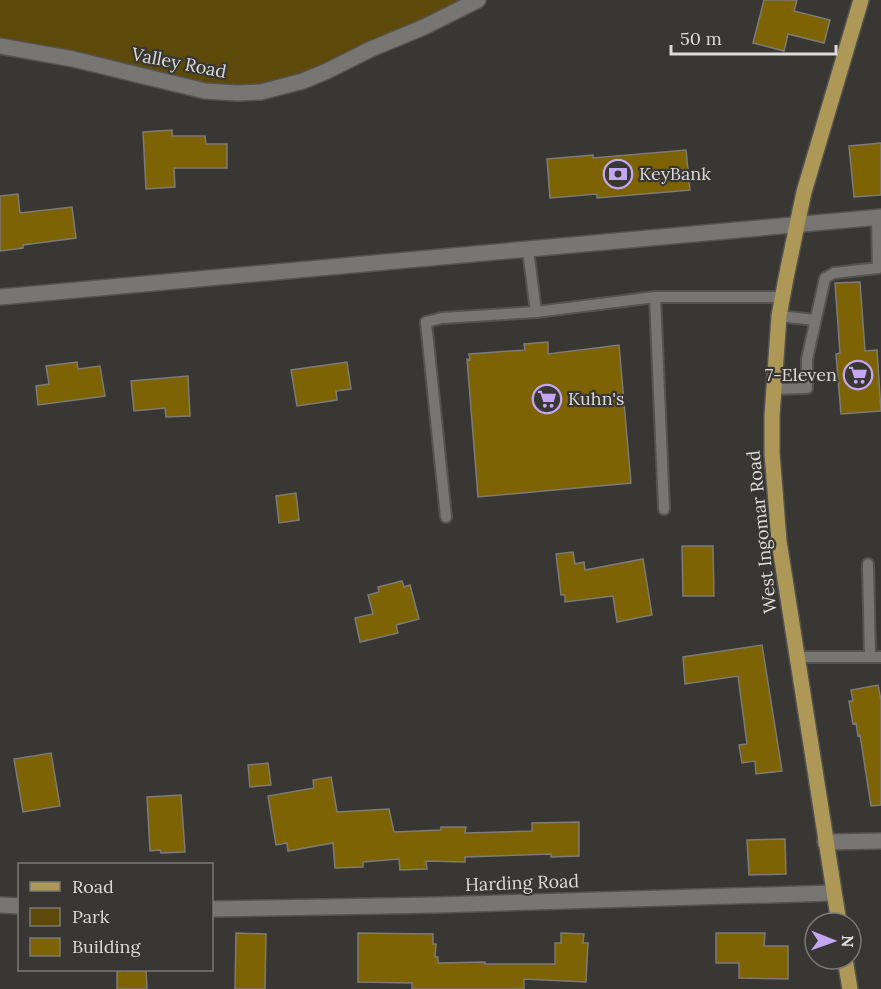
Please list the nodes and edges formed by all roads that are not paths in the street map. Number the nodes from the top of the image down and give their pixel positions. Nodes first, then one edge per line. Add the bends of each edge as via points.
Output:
1 (478, 0) edge
2 (861, 0) edge
3 (0, 46) edge
4 (879, 217) edge
5 (797, 225) junction
6 (528, 250) junction
7 (0, 297) edge
8 (656, 297) junction
9 (782, 297) junction
10 (536, 312) junction
11 (780, 316) junction
12 (816, 320) junction
13 (773, 389) junction
14 (664, 509) dead end
15 (446, 517) dead end
16 (868, 564) dead end
17 (797, 657) junction
18 (875, 657) edge
19 (881, 841) edge
20 (825, 842) junction
21 (833, 893) junction
22 (0, 905) edge
23 (18, 906) edge
24 (213, 909) edge
25 (837, 911) edge
26 (847, 971) edge
27 (850, 989) edge

1 - 3 street, Valley Road via 303,81 261,92 205,91
2 - 5 main road, West Ingomar Road
4 - 5 street
4 - 12 lane via 878,268 834,273 825,278
5 - 6 street
5 - 9 main road, West Ingomar Road
6 - 7 street
6 - 10 lane
8 - 9 lane
8 - 10 lane
8 - 14 lane
9 - 11 main road, West Ingomar Road
10 - 15 lane via 426,322
11 - 12 lane
11 - 13 main road, West Ingomar Road
12 - 13 lane via 807,359 807,388
13 - 17 main road, West Ingomar Road via 775,506
16 - 18 lane
17 - 18 lane
17 - 20 main road, West Ingomar Road
19 - 20 street
20 - 21 main road, West Ingomar Road
21 - 24 street, Harding Road
21 - 25 main road, West Ingomar Road
22 - 23 street
26 - 27 main road

